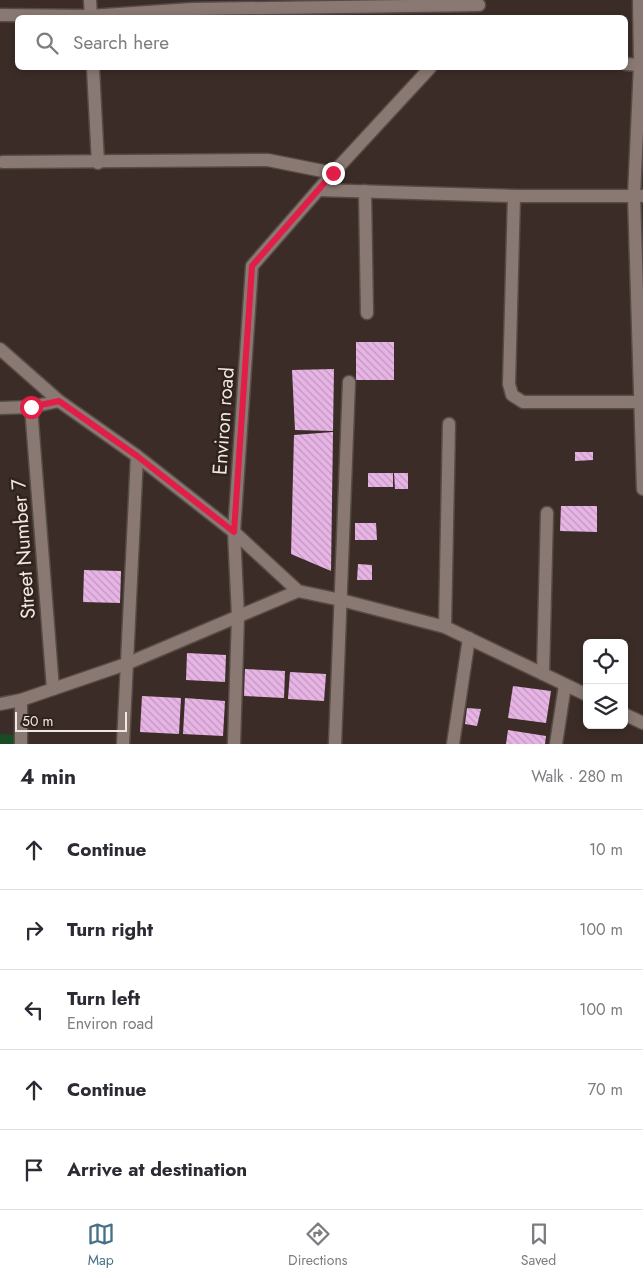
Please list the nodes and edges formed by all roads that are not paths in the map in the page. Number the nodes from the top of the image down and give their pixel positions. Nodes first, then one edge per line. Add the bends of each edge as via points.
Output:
1 (90, 0) edge
2 (639, 0) edge
3 (481, 3) edge
4 (0, 15) edge
5 (15, 15) edge
6 (90, 15) edge
7 (116, 15) edge
8 (472, 15) edge
9 (628, 64) edge
10 (640, 65) junction
11 (93, 70) edge
12 (428, 70) edge
13 (3, 162) dead end
14 (98, 163) junction
15 (333, 173) junction
16 (318, 190) junction
17 (365, 191) junction
18 (514, 196) junction
19 (639, 196) edge
20 (367, 314) dead end
21 (0, 350) edge
22 (349, 382) dead end
23 (59, 401) junction
24 (642, 402) edge
25 (31, 407) junction
26 (0, 408) edge
27 (450, 424) dead end
28 (137, 456) junction
29 (643, 489) edge
30 (547, 513) dead end
31 (234, 532) junction
32 (298, 591) junction
33 (341, 600) junction
34 (238, 616) junction
35 (445, 627) junction
36 (469, 638) junction
37 (126, 664) junction
38 (543, 674) junction
39 (565, 685) junction
40 (53, 689) junction
41 (583, 693) edge
42 (21, 700) junction
43 (0, 704) edge
44 (628, 716) edge
45 (643, 723) edge
46 (21, 744) edge
47 (123, 744) edge
48 (234, 744) edge
49 (335, 744) edge
50 (453, 744) edge
51 (556, 744) edge

1 - 6 street
2 - 10 street
3 - 7 street via 192,9
3 - 8 street
4 - 5 street
9 - 10 street
10 - 19 street
11 - 14 street
12 - 15 street, Environ road
13 - 14 street
14 - 15 street via 268,160
15 - 16 street, Environ road
16 - 17 street
16 - 31 street, Environ road via 252,266
17 - 18 street
17 - 20 street
18 - 19 street
18 - 24 street via 509,384 512,395 523,402
19 - 24 street
21 - 23 street
22 - 33 street
23 - 25 street
23 - 28 street
24 - 29 street
25 - 26 street
25 - 40 street, Street Number 7
27 - 35 street
28 - 31 street
28 - 37 street
30 - 38 street
31 - 32 street
31 - 34 street, Environ road
32 - 33 street
32 - 34 street
33 - 35 street
33 - 49 street
34 - 37 street
34 - 48 street, Environ road
35 - 36 street
36 - 38 street
36 - 50 street
37 - 40 street
37 - 47 street
38 - 39 street
39 - 41 street
39 - 51 street
40 - 42 street
42 - 43 street
42 - 46 street
44 - 45 street

